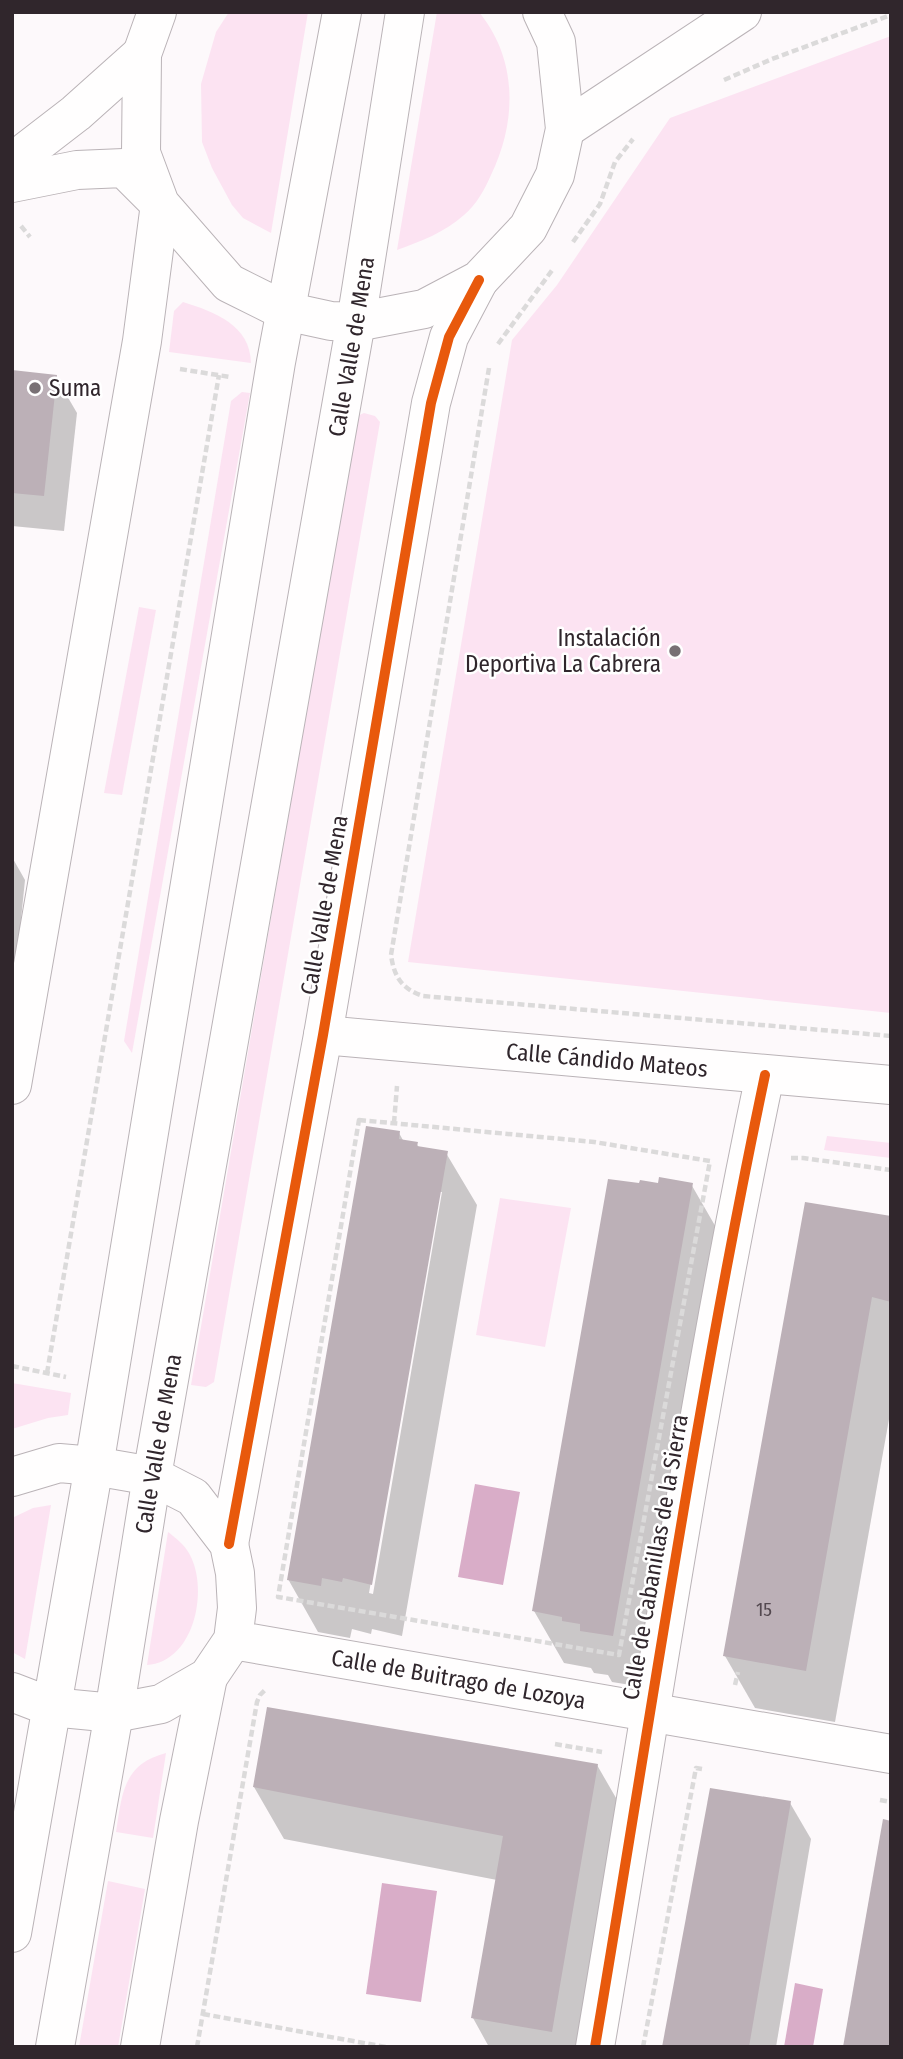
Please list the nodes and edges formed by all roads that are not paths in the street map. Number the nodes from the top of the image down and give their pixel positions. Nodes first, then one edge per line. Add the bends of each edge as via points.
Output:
1 (158, 12) edge
2 (342, 12) edge
3 (405, 12) edge
4 (542, 12) edge
5 (742, 12) edge
6 (142, 54) junction
7 (565, 129) junction
8 (12, 166) edge
9 (12, 183) edge
10 (160, 204) junction
11 (479, 280) junction
12 (285, 311) junction
13 (356, 322) junction
14 (323, 1035) junction
15 (765, 1075) junction
16 (12, 1085) edge
17 (891, 1085) edge
18 (94, 1466) junction
19 (152, 1476) junction
20 (12, 1477) edge
21 (229, 1544) junction
22 (233, 1640) junction
23 (208, 1677) junction
24 (12, 1692) edge
25 (51, 1707) junction
26 (114, 1713) junction
27 (649, 1713) junction
28 (891, 1754) edge
29 (12, 1933) edge
30 (55, 2047) edge
31 (140, 2047) edge
32 (595, 2047) edge

1 - 6 street
2 - 12 street
3 - 13 street, Calle Valle de Mena
4 - 7 street via 556,42
5 - 7 street
6 - 8 street
6 - 10 street via 141,153
7 - 11 street via 555,175 528,228
9 - 10 street via 77,170 124,168
10 - 12 street via 229,284
10 - 16 street via 141,352
11 - 13 street via 424,309
11 - 14 street, Calle Valle de Mena via 449,337 431,403
12 - 13 street
12 - 18 street
13 - 19 street, Calle Valle de Mena
14 - 15 street, Calle Cándido Mateos
14 - 21 street, Calle Valle de Mena
15 - 17 street, Calle Cándido Mateos
15 - 27 street, Calle de Cabanillas de la Sierra
18 - 19 street
18 - 20 street via 59,1463
18 - 25 street
19 - 21 street via 193,1497
19 - 26 street, Calle Valle de Mena
21 - 22 street via 237,1608
22 - 23 street
22 - 27 street, Calle de Buitrago de Lozoya
23 - 26 street via 161,1704
23 - 31 street
24 - 25 street
25 - 26 street
25 - 29 street
26 - 30 street, Calle Valle de Mena
27 - 28 street, Calle de Buitrago de Lozoya
27 - 32 street, Calle de Cabanillas de la Sierra

